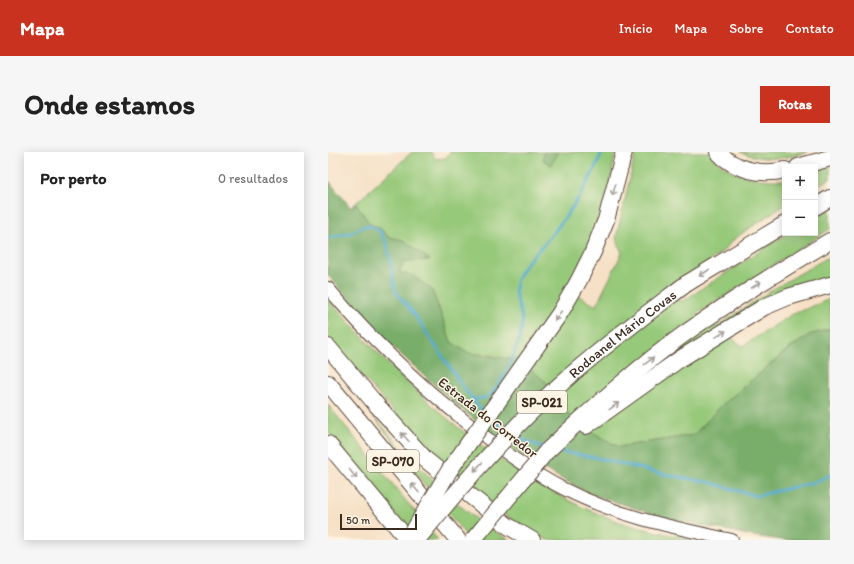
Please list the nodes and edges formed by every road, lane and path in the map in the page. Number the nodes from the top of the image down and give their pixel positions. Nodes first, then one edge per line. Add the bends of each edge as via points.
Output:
1 (624, 152) edge
2 (718, 152) edge
3 (830, 158) edge
4 (809, 164) edge
5 (782, 170) edge
6 (830, 198) edge
7 (818, 205) edge
8 (782, 226) edge
9 (830, 241) edge
10 (830, 285) edge
11 (328, 288) edge
12 (328, 347) edge
13 (328, 383) edge
14 (328, 444) edge
15 (546, 452) junction
16 (407, 540) edge
17 (417, 540) edge
18 (458, 540) edge
19 (473, 540) edge
20 (532, 540) edge
21 (732, 540) edge

1 -> 16 highway, bridge via 606,220 578,282 560,313 449,471
2 - 5 highway via 735,165 752,171 766,173
3 - 4 highway
6 - 7 highway
8 -> 17 highway, Rodoanel Mário Covas / SP-021, bridge via 686,284 563,382 516,426 460,487
15 -> 9 highway, SP-021 via 624,380 679,337 724,306
15 -> 10 highway via 596,420 680,359 764,308 788,297
11 - 21 street, Estrada do Corredor via 404,370 496,446 532,472 565,490 614,510
20 -> 12 highway via 508,526 426,460
18 -> 13 highway, SP-070
14 -> 16 highway, SP-070
15 - 19 highway, SP-021, bridge

